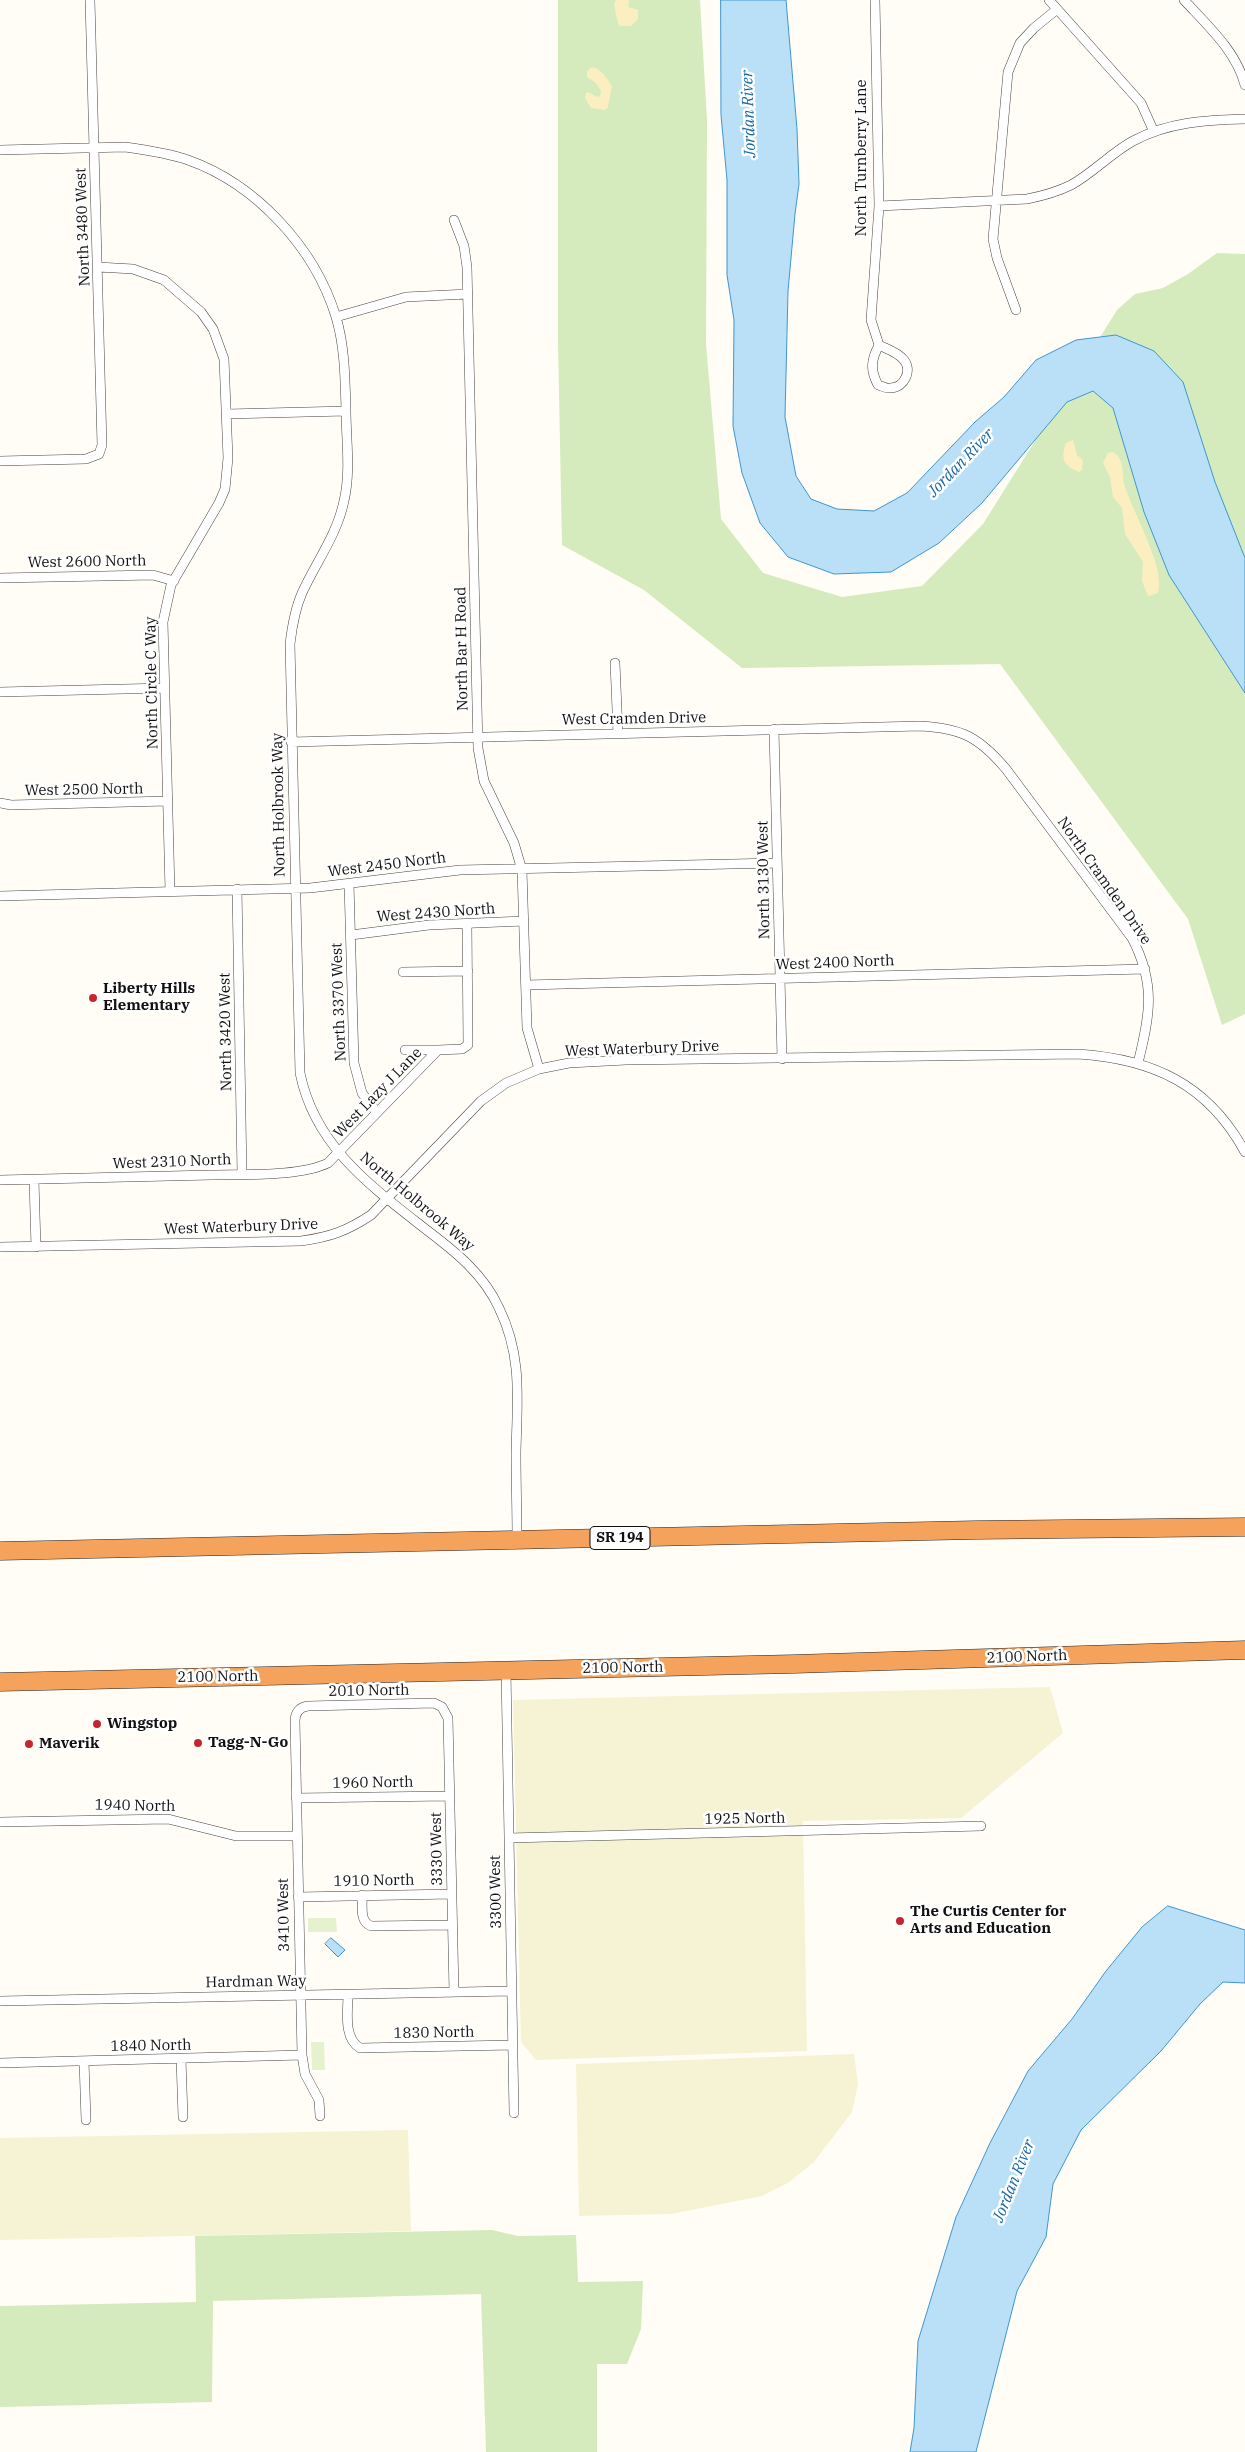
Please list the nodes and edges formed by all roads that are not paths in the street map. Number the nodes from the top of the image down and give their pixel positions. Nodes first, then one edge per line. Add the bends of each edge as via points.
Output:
1 (90, 0) edge
2 (875, 0) edge
3 (1049, 0) edge
4 (1184, 0) edge
5 (1056, 10) junction
6 (1245, 86) edge
7 (1245, 119) edge
8 (1154, 132) junction
9 (94, 147) junction
10 (0, 150) edge
11 (995, 201) junction
12 (880, 206) junction
13 (454, 220) dead end
14 (98, 266) junction
15 (468, 294) junction
16 (1016, 310) dead end
17 (336, 317) junction
18 (879, 345) junction
19 (346, 411) junction
20 (227, 414) junction
21 (0, 461) edge
22 (0, 578) edge
23 (174, 581) junction
24 (615, 663) dead end
25 (165, 688) junction
26 (0, 692) edge
27 (774, 729) junction
28 (618, 733) junction
29 (478, 737) junction
30 (974, 738) joint
31 (292, 742) junction
32 (168, 802) junction
33 (0, 803) edge
34 (777, 863) junction
35 (522, 870) junction
36 (349, 883) junction
37 (295, 888) junction
38 (237, 889) junction
39 (170, 891) junction
40 (0, 896) edge
41 (524, 921) junction
42 (467, 924) junction
43 (351, 935) junction
44 (1145, 969) junction
45 (468, 971) junction
46 (403, 972) dead end
47 (780, 978) junction
48 (526, 985) junction
49 (405, 1050) dead end
50 (438, 1050) junction
51 (782, 1059) junction
52 (1138, 1063) junction
53 (539, 1069) junction
54 (377, 1114) junction
55 (1245, 1152) edge
56 (339, 1154) junction
57 (242, 1174) junction
58 (0, 1180) edge
59 (34, 1180) junction
60 (386, 1198) junction
61 (36, 1246) junction
62 (0, 1247) edge
63 (1243, 1527) edge
64 (517, 1540) junction
65 (3, 1552) edge
66 (1240, 1650) edge
67 (506, 1671) junction
68 (0, 1682) edge
69 (442, 1707) joint
70 (298, 1711) joint
71 (450, 1796) junction
72 (296, 1798) junction
73 (0, 1822) edge
74 (981, 1826) dead end
75 (297, 1836) junction
76 (509, 1838) junction
77 (452, 1894) junction
78 (362, 1895) junction
79 (298, 1897) junction
80 (452, 1925) junction
81 (512, 1991) junction
82 (454, 1992) junction
83 (348, 1994) junction
84 (300, 1995) junction
85 (0, 2001) edge
86 (513, 2045) junction
87 (302, 2055) junction
88 (181, 2058) junction
89 (84, 2061) junction
90 (0, 2063) edge
91 (514, 2113) dead end
92 (320, 2116) dead end
93 (183, 2117) dead end
94 (86, 2120) dead end

1 - 9 street, North 3480 West
2 - 12 street, North Turnberry Lane
3 - 5 street
4 - 6 street via 1228,49
5 - 8 street via 1141,103
5 - 11 street via 1026,35 1011,60
7 - 8 street via 1188,123
8 - 11 street via 1121,148 1072,184 1057,191 1027,199
9 - 10 street, North Holbrook Way
9 - 14 street, North 3480 West
9 - 17 street, North Holbrook Way via 125,147 167,154 189,160 234,183 284,227 314,264
11 - 12 street
11 - 16 street via 994,248
12 - 18 street, North Turnberry Lane via 871,320
13 - 15 street, North Bar H Road via 466,256
14 - 20 street, North Circle C Way via 149,273 164,280 201,312 213,329 222,352
14 - 21 street, North 3480 West via 102,434 99,454 86,458
15 - 17 street via 411,296
15 - 29 street, North Bar H Road
17 - 19 street, North Holbrook Way via 344,361
18 - 18 street via 873,356 871,372 878,385 890,388 901,384 908,367 905,360
19 - 20 street
19 - 31 street, North Holbrook Way via 348,479 345,500 331,539 302,594 292,630
20 - 23 street, North Circle C Way via 225,489
22 - 23 street, West 2600 North via 153,575
23 - 25 street, North Circle C Way via 163,622
24 - 28 street
25 - 26 street
25 - 32 street, North Circle C Way
27 - 28 street, West Cramden Drive
27 - 30 street, West Cramden Drive via 920,726 951,729
27 - 34 street, North 3130 West
28 - 29 street, West Cramden Drive
29 - 31 street, West Cramden Drive
29 - 35 street, North Bar H Road via 484,781 514,843
30 - 44 street, North Cramden Drive via 1006,769 1126,930
31 - 37 street, North Holbrook Way
32 - 33 street, West 2500 North
32 - 39 street, North Circle C Way
34 - 35 street, West 2450 North
34 - 47 street, North 3130 West
35 - 36 street, West 2450 North via 430,872
35 - 41 street, North Bar H Road
36 - 37 street, West 2450 North
36 - 43 street, North 3370 West
37 - 38 street, West 2450 North
37 - 56 street, North Holbrook Way via 300,1073 316,1122
38 - 39 street, West 2450 North
38 - 57 street, North 3420 West
39 - 40 street, West 2450 North
41 - 42 street, West 2430 North
41 - 48 street, North Bar H Road
42 - 43 street, West 2430 North via 429,925
42 - 45 street
43 - 54 street, North 3370 West via 354,1063 362,1093
44 - 47 street, West 2400 North
44 - 52 street, North Cramden Drive via 1150,988 1149,1010
45 - 46 street
45 - 50 street, West Lazy J Lane via 469,1041 466,1048
47 - 48 street, West 2400 North
47 - 51 street, North 3130 West
48 - 53 street, North Bar H Road via 527,1028
49 - 50 street, West Lazy J Lane
50 - 54 street, West Lazy J Lane
51 - 52 street, West Waterbury Drive via 1078,1054
51 - 53 street, West Waterbury Drive via 626,1060 570,1063
52 - 55 street, West Waterbury Drive via 1168,1074 1201,1096 1227,1124
53 - 60 street, West Waterbury Drive via 506,1083 482,1101
54 - 56 street, West Lazy J Lane
56 - 57 street, West 2310 North via 318,1168
56 - 60 street, North Holbrook Way
57 - 59 street, West 2310 North
58 - 59 street, West 2310 North
59 - 61 street
60 - 61 street, West Waterbury Drive via 371,1215 352,1228 320,1239
60 - 64 street, North Holbrook Way via 464,1260 485,1284 505,1320 516,1360 519,1389
61 - 62 street, West Waterbury Drive
63 - 64 highway, SR 194
64 - 65 highway, SR 194
66 - 67 highway, 2100 North
67 - 68 highway, 2100 North
67 - 76 street, 3300 West
69 - 70 street, 2010 North via 434,1703 308,1706
69 - 71 street, 3330 West via 448,1718
70 - 72 street, 3410 West via 294,1721
71 - 72 street, 1960 North
71 - 77 street, 3330 West
72 - 75 street, 3410 West
73 - 75 street, 1940 North via 168,1819 236,1836
74 - 76 street, 1925 North
75 - 79 street, 3410 West
76 - 81 street, 3300 West
77 - 78 street, 1910 North
77 - 80 street, 3330 West
78 - 79 street, 1910 North
78 - 80 street via 366,1924
79 - 84 street, 3410 West
80 - 82 street, 3330 West
81 - 82 street, Hardman Way
81 - 86 street, 3300 West
82 - 83 street, Hardman Way
83 - 84 street, Hardman Way
83 - 86 street, 1830 North via 349,2034 356,2046
84 - 85 street, Hardman Way
84 - 87 street, 3410 West
86 - 91 street, 3300 West
87 - 88 street, 1840 North
87 - 92 street, 3410 West via 305,2074 319,2100
88 - 89 street, 1840 North
88 - 93 street
89 - 90 street, 1840 North
89 - 94 street

